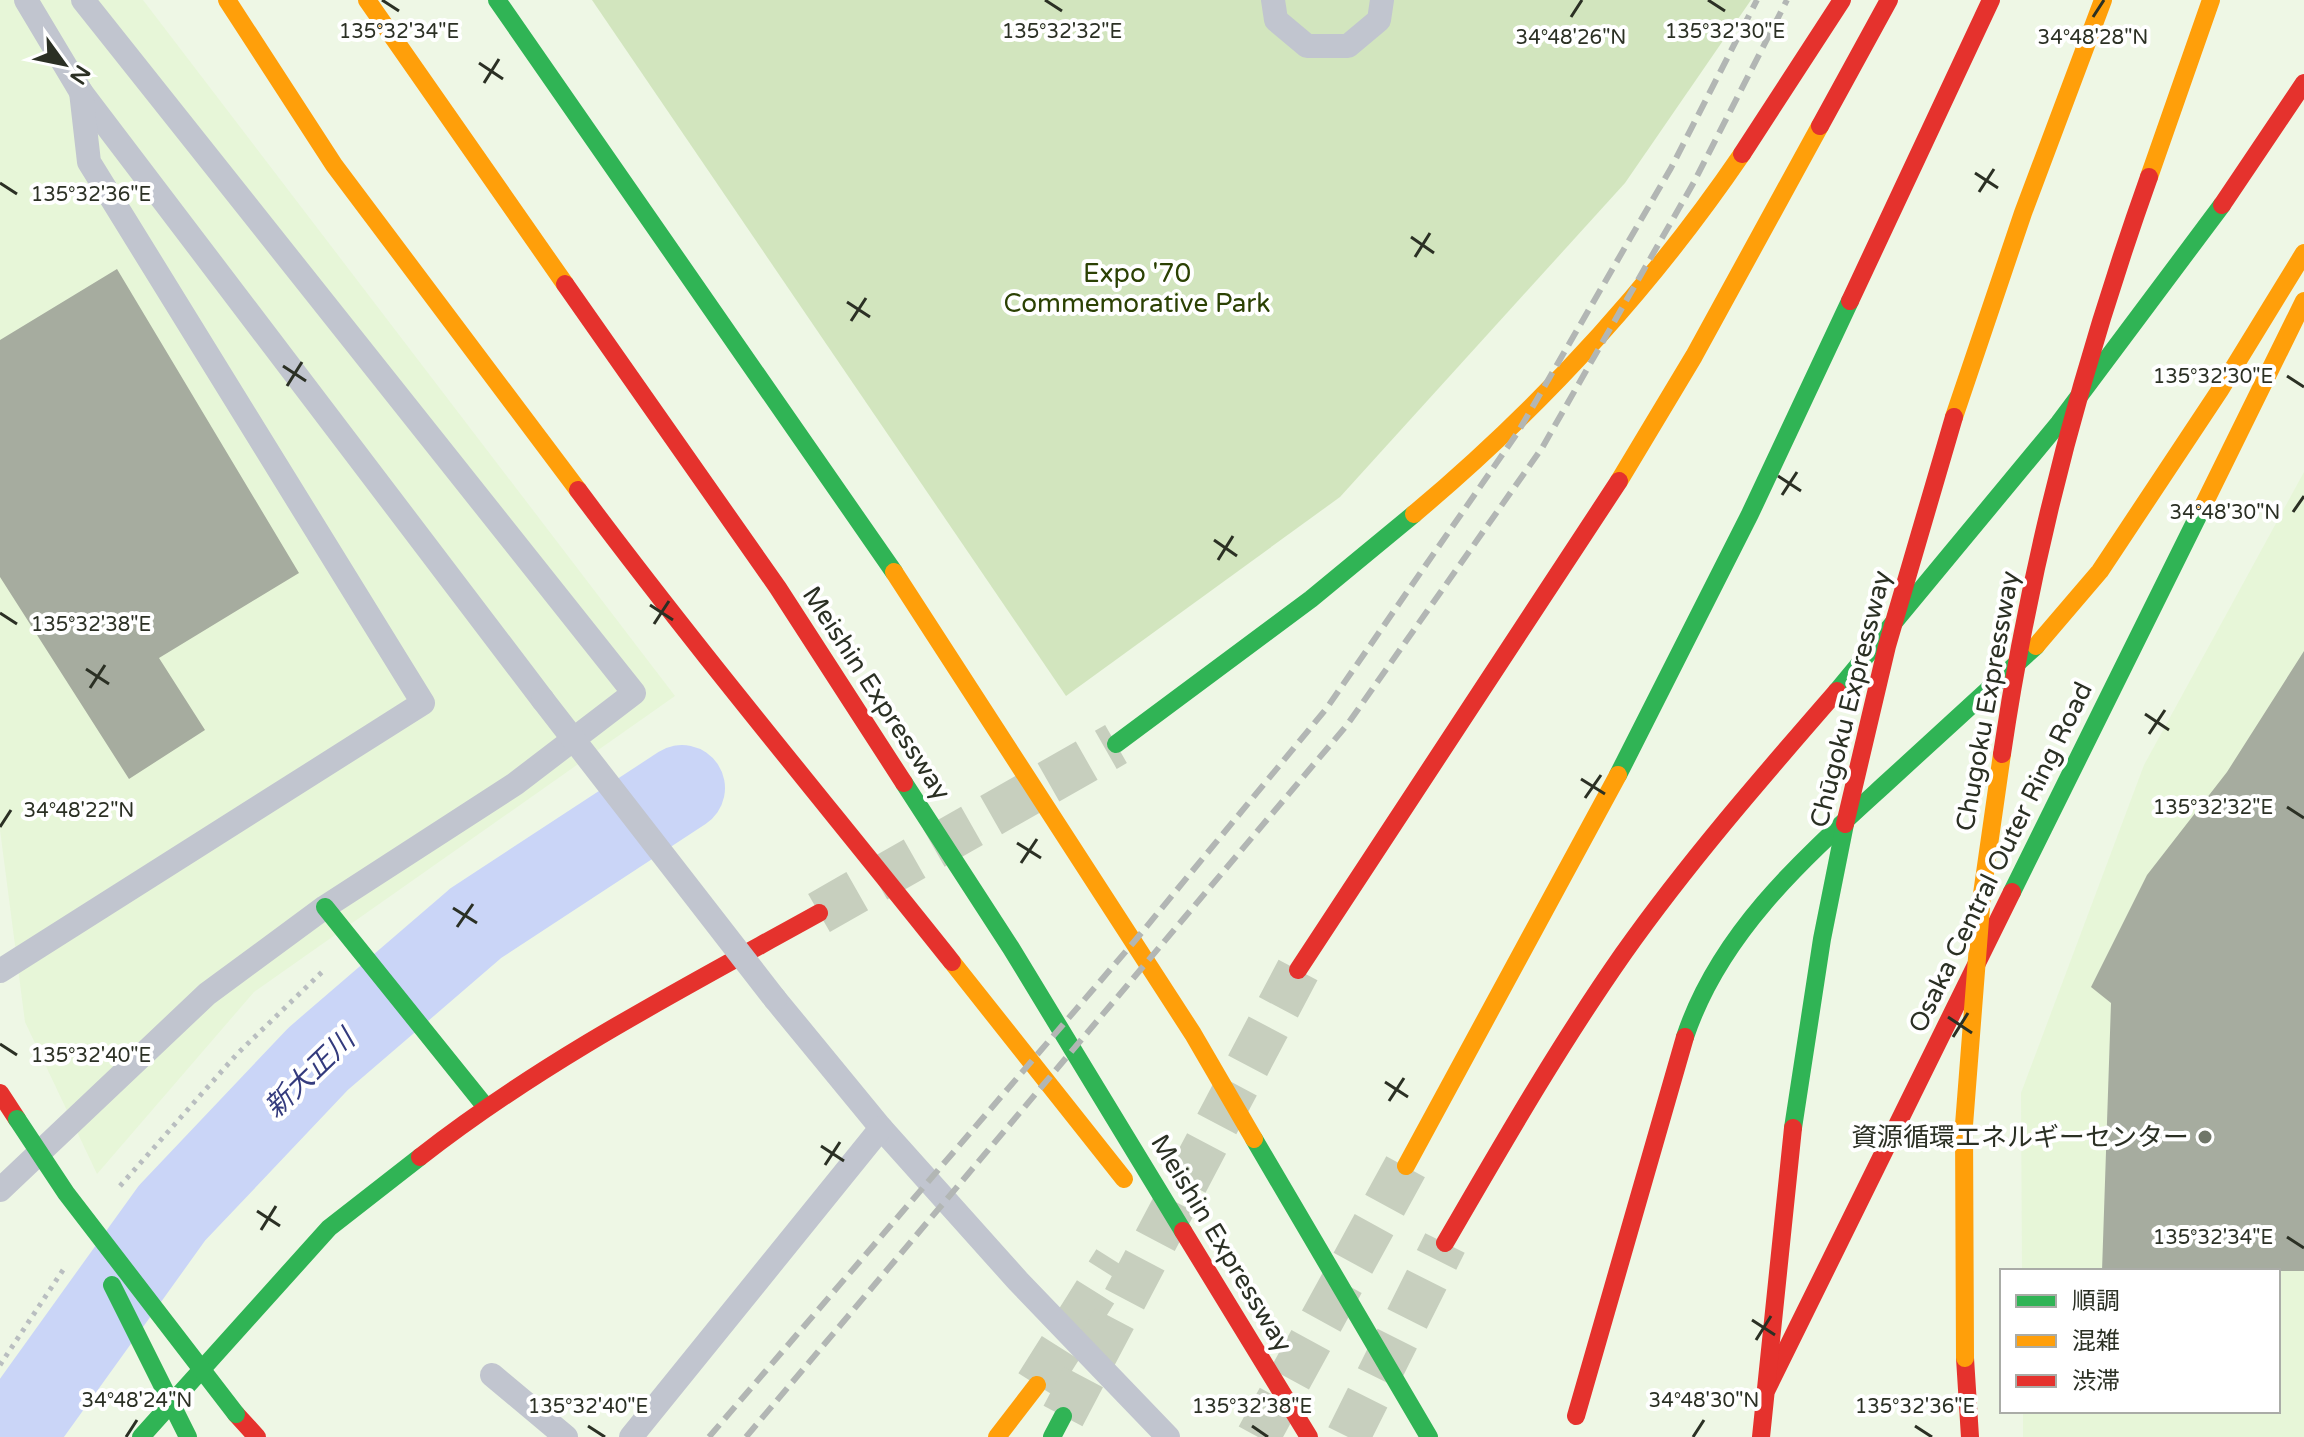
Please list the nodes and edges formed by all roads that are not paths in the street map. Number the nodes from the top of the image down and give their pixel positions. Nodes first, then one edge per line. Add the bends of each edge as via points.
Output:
1 (26, 0) edge
2 (83, 0) edge
3 (227, 0) edge
4 (367, 0) edge
5 (497, 0) edge
6 (1273, 0) edge
7 (1382, 0) edge
8 (1842, 0) edge
9 (1889, 0) edge
10 (1991, 0) edge
11 (2103, 0) edge
12 (2211, 0) edge
13 (227, 35) dead end
14 (2304, 83) edge
15 (81, 92) junction
16 (334, 165) junction
17 (2304, 253) edge
18 (2304, 301) edge
19 (1116, 744) tunnel mouth
20 (325, 907) junction
21 (819, 913) tunnel mouth
22 (1298, 970) tunnel mouth
23 (0, 971) edge
24 (0, 1093) edge
25 (485, 1106) junction
26 (881, 1128) junction
27 (1406, 1166) tunnel mouth
28 (0, 1190) edge
29 (66, 1193) junction
30 (1445, 1243) tunnel mouth
31 (1245, 1331) junction
32 (492, 1375) dead end
33 (1037, 1385) tunnel mouth
34 (1063, 1416) tunnel mouth
35 (1576, 1416) dead end
36 (141, 1437) edge
37 (188, 1437) edge
38 (257, 1437) edge
39 (566, 1437) edge
40 (631, 1437) edge
41 (997, 1437) edge
42 (1052, 1437) edge
43 (1168, 1437) edge
44 (1309, 1437) edge
45 (1429, 1437) edge
46 (1744, 1437) edge
47 (1761, 1437) edge
48 (1970, 1437) edge

1 - 15 lane
2 - 20 lane via 634,693 515,784
3 - 16 main road
4 - 31 main road, Meishin Expressway via 778,588 1011,948
5 - 45 main road via 881,552 1193,1034
6 - 7 lane via 1276,20 1307,46 1348,46 1379,20
8 - 19 main road via 1674,247 1545,395 1404,526
9 - 22 main road via 1694,356 1605,504
10 - 27 main road via 1750,514 1600,811
11 - 47 main road, Chūgoku Expressway, bridge via 1993,293 1941,451 1835,866 1804,1041
12 - 48 main road, Chugoku Expressway, bridge via 2108,292 2048,508 2011,694 1982,894 1964,1125
13 - 16 main road
14 - 30 main road via 2205,234 2119,347 1650,918 1526,1105
15 - 23 lane via 89,162 423,703
15 - 26 lane, bridge via 543,700
16 - 31 main road via 685,633
17 - 35 main road via 2100,571 2049,634 1792,869 1717,968 1688,1027 1668,1087
18 - 46 main road, Osaka Central Outer Ring Road
20 - 25 main road
20 - 28 lane via 207,994
21 - 25 main road via 590,1040
24 - 29 main road, bridge
25 - 36 main road via 329,1228
26 - 40 lane
26 - 43 lane
29 - 37 main road, bridge
29 - 38 main road, bridge
31 - 44 main road, Meishin Expressway
32 - 39 lane
33 - 41 main road
34 - 42 main road

